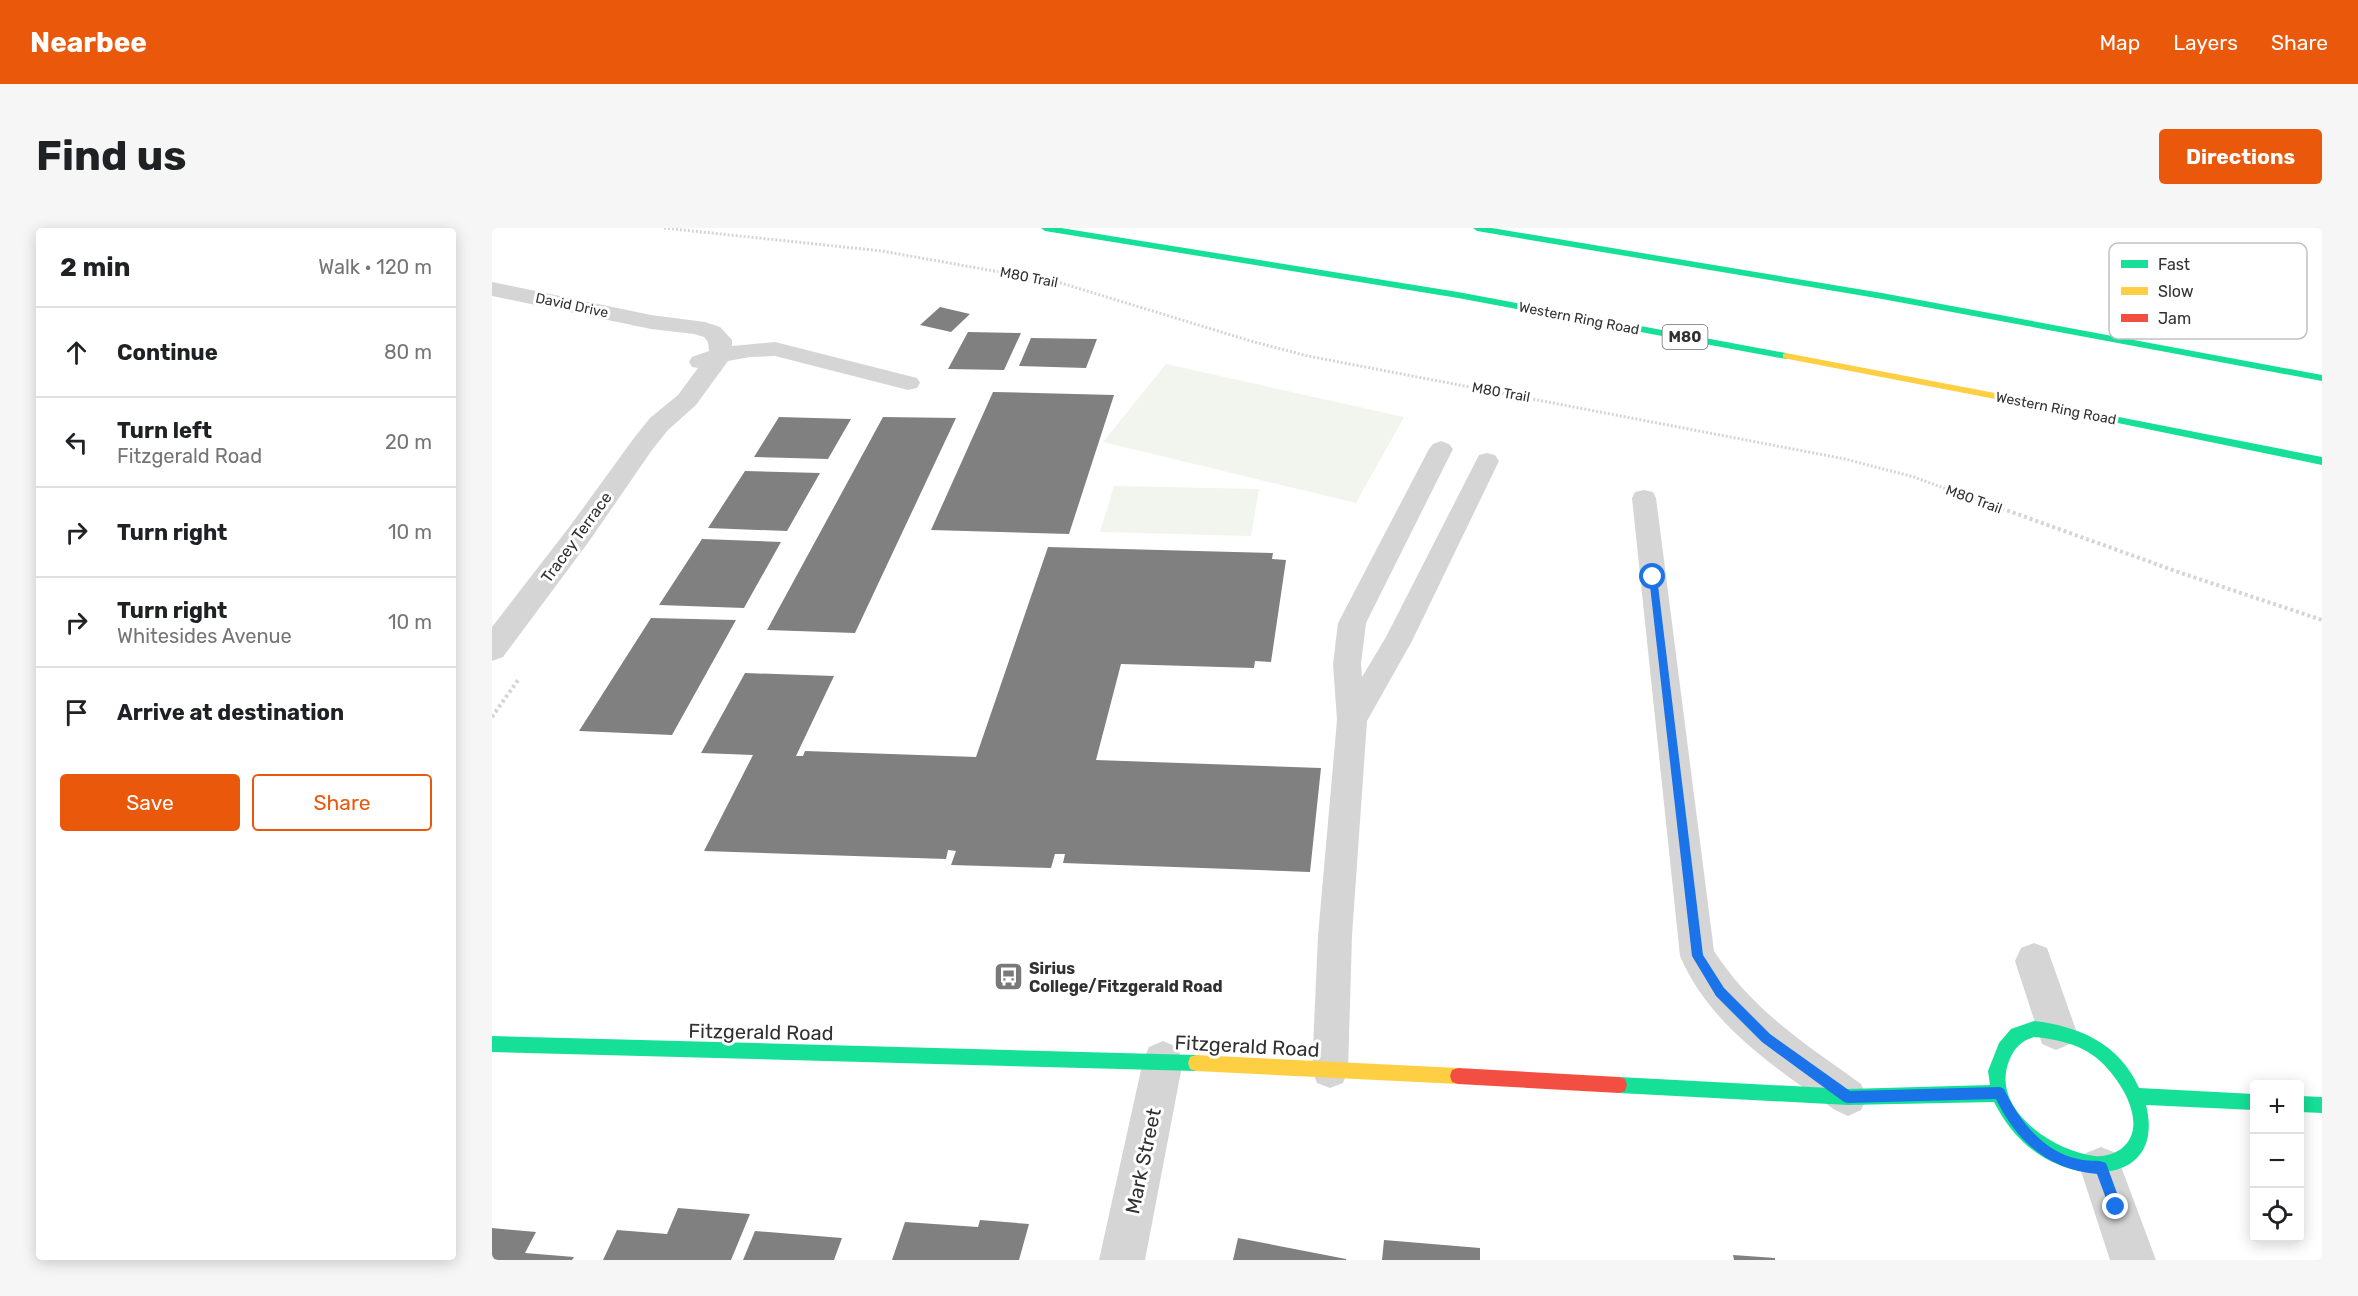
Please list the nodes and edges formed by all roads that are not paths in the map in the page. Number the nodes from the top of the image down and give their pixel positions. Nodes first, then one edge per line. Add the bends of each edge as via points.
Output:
1 (1045, 228) edge
2 (1477, 228) edge
3 (492, 289) edge
4 (2109, 338) edge
5 (2113, 339) edge
6 (709, 362) junction
7 (2322, 378) edge
8 (908, 383) dead end
9 (1441, 449) dead end
10 (1487, 461) dead end
11 (2322, 462) edge
12 (1644, 498) dead end
13 (492, 649) edge
14 (1352, 720) junction
15 (2034, 961) dead end
16 (2056, 1030) junction
17 (492, 1044) edge
18 (1163, 1061) junction
19 (1330, 1070) junction
20 (2000, 1093) junction
21 (2136, 1096) junction
22 (1848, 1097) junction
23 (2250, 1102) edge
24 (2304, 1104) edge
25 (2322, 1105) edge
26 (2102, 1168) junction
27 (1122, 1260) edge
28 (2133, 1260) edge

1 - 11 main road, Western Ring Road / M80 via 1458,295 1977,392
2 - 4 main road
3 - 6 street, David Drive via 651,322 681,340 693,356
5 - 7 main road
6 - 8 street via 798,356
6 - 13 street, Tracey Terrace via 668,402 659,424
9 - 14 lane via 1352,623 1347,664
10 - 14 lane via 1398,641
12 - 22 lane via 1698,956 1720,992 1766,1038
14 - 19 lane via 1336,924
15 - 16 street
16 - 20 main road via 2034,1029 2015,1036 2002,1050 1996,1070
16 - 21 main road via 2080,1038 2103,1053 2123,1072
17 - 18 main road, Fitzgerald Road
18 - 19 main road, Fitzgerald Road
18 - 27 street, Mark Street
19 - 22 main road, Fitzgerald Road
20 - 22 main road, Fitzgerald Road
20 - 26 main road via 2011,1117 2052,1156 2078,1166
21 - 23 main road
21 - 26 main road via 2142,1116 2133,1151 2120,1163
24 - 25 main road
26 - 28 street

